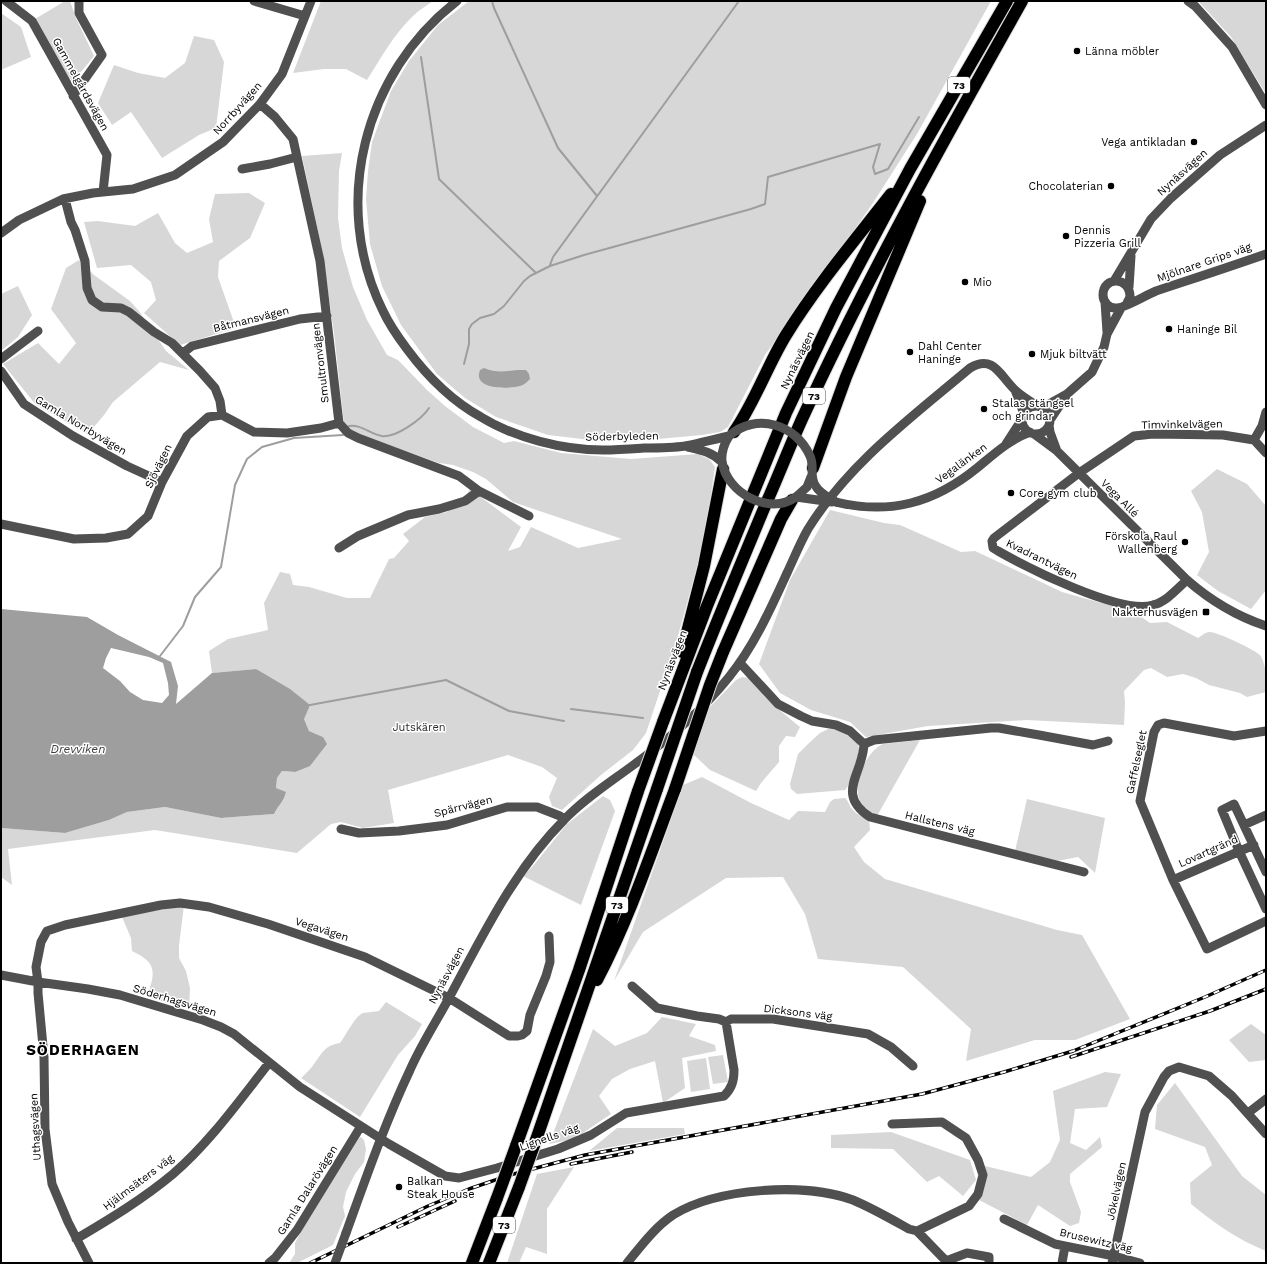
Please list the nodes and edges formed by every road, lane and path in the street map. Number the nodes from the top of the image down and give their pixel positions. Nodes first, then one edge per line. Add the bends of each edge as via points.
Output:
1 (6, 1) edge
2 (79, 1) edge
3 (254, 1) edge
4 (311, 1) edge
5 (457, 1) edge
6 (1007, 1) edge
7 (1022, 1) edge
8 (1188, 1) edge
9 (305, 16) junction
10 (73, 96) junction
11 (260, 104) junction
12 (1266, 105) edge
13 (1266, 125) edge
14 (951, 128) junction
15 (297, 157) junction
16 (242, 169) dead end
17 (910, 169) junction
18 (103, 192) junction
19 (65, 199) junction
20 (1, 233) edge
21 (1266, 254) edge
22 (1131, 255) junction
23 (1114, 281) junction
24 (1129, 290) junction
25 (1150, 294) junction
26 (1105, 302) junction
27 (1123, 306) junction
28 (326, 316) junction
29 (38, 331) dead end
30 (1107, 334) junction
31 (183, 353) junction
32 (1, 359) edge
33 (1, 371) edge
34 (1015, 390) junction
35 (1067, 394) junction
36 (1040, 407) junction
37 (1266, 412) edge
38 (222, 415) junction
39 (1023, 417) junction
40 (1050, 422) junction
41 (339, 423) junction
42 (1032, 433) junction
43 (732, 434) junction
44 (1254, 440) junction
45 (1005, 445) junction
46 (683, 446) junction
47 (1057, 451) junction
48 (1266, 453) edge
49 (723, 465) junction
50 (812, 473) junction
51 (1079, 474) junction
52 (162, 482) junction
53 (479, 491) junction
54 (794, 498) junction
55 (836, 502) junction
56 (529, 516) dead end
57 (1, 524) edge
58 (339, 548) dead end
59 (1187, 580) junction
60 (1266, 626) edge
61 (740, 663) junction
62 (676, 680) junction
63 (1266, 731) edge
64 (1108, 741) dead end
65 (864, 744) junction
66 (1266, 815) edge
67 (564, 819) junction
68 (1244, 825) junction
69 (341, 829) dead end
70 (1254, 845) junction
71 (1239, 851) junction
72 (1084, 872) dead end
73 (1266, 872) edge
74 (1173, 880) junction
75 (1266, 909) edge
76 (1266, 921) edge
77 (549, 936) dead end
78 (1, 975) edge
79 (38, 982) junction
80 (632, 986) dead end
81 (449, 998) junction
82 (577, 1020) junction
83 (726, 1022) junction
84 (269, 1062) junction
85 (913, 1066) dead end
86 (1266, 1099) edge
87 (1248, 1112) junction
88 (892, 1124) dead end
89 (360, 1126) junction
90 (1266, 1134) edge
91 (381, 1138) junction
92 (1004, 1219) dead end
93 (917, 1231) junction
94 (76, 1239) junction
95 (1065, 1246) junction
96 (1113, 1259) edge
97 (946, 1262) edge
98 (89, 1263) edge
99 (269, 1263) edge
100 (335, 1263) edge
101 (472, 1263) edge
102 (489, 1263) edge
103 (627, 1263) edge
104 (989, 1263) edge
105 (1062, 1263) edge
106 (1140, 1263) edge

1 - 10 street, Gammelgårdsvägen via 32,21
2 - 10 street via 79,13 102,55
3 - 9 street
4 - 9 street, Norrbyvägen
5 - 46 street, Söderbyleden via 413,43 403,58 382,93 365,143 359,183 359,219 364,257 383,311 420,366 451,396 482,418 513,432 568,447 602,450
6 - 17 highway, Nynäsvägen / 73
7 - 14 highway, 73
8 - 12 street via 1232,47
9 - 11 street, Norrbyvägen via 282,74
10 - 18 street, Gammelgårdsvägen via 107,155
11 - 15 street, Smultronvägen via 275,116 293,139
11 - 18 street, Norrbyvägen via 223,142 175,175 133,189
13 - 22 street, Nynäsvägen via 1220,155 1171,198 1151,219
14 - 50 highway via 849,370
14 - 82 highway, 73, bridge via 888,245 802,420 720,612
15 - 16 street
15 - 28 street, Smultronvägen via 318,248
17 - 43 highway via 833,268 786,335
17 - 62 highway, Nynäsvägen / 73 via 836,308 786,413
18 - 19 street, Norrbyvägen
19 - 20 street, Norrbyvägen via 19,220
19 - 31 street via 85,262 87,288 92,300 102,307 121,308 129,312
21 - 25 street, Mjölnare Grips väg
22 - 23 street, Nynäsvägen
22 - 24 street, Nynäsvägen
23 - 24 street via 1121,281
23 - 26 street via 1103,290
24 - 25 street, Mjölnare Grips väg via 1137,294
24 - 27 street via 1129,302
25 - 27 street, Mjölnare Grips väg
26 - 27 street via 1113,308
26 - 30 street
27 - 30 street
28 - 31 street, Båtmansvägen via 300,319 192,346
28 - 41 street, Smultronvägen
29 - 32 street
30 - 35 street via 1092,372
31 - 38 street via 215,388
33 - 52 street, Gamla Norrbyvägen via 24,404 73,436
34 - 36 street, Nynäsvägen
34 - 39 street, Nynäsvägen
34 - 61 street, Nynäsvägen via 999,370 983,363 977,364 861,462 839,486 808,529 761,628
35 - 36 street
35 - 40 street
36 - 39 street via 1028,409
36 - 40 street via 1047,411
37 - 44 street
38 - 41 street via 254,432 287,432
38 - 52 street, Sjövägen via 208,417 187,436
39 - 42 street via 1025,428
39 - 45 street, Vegalänken
40 - 42 street via 1044,432
40 - 47 street, Vega Allé via 1050,432
41 - 53 street via 348,433 358,438 459,476
42 - 45 street, Vegalänken
42 - 47 street, Vega Allé
43 - 46 street, Söderbyleden
43 - 49 street via 723,450
43 - 50 street, bridge via 747,425 761,423 789,430 801,441 811,456
44 - 48 street
44 - 51 street, Timvinkelvägen via 1223,435 1134,436
45 - 55 street, Vegalänken via 952,487 926,499 901,506 879,508
46 - 49 street, Söderbyleden via 708,452 716,456
47 - 51 street, Vega Allé
49 - 54 street, bridge via 727,477 733,484 754,500 776,504
49 - 62 highway via 697,596
50 - 54 street via 807,487
50 - 55 street, Vegalänken, bridge via 818,490
51 - 59 street, Vega Allé
51 - 59 street, Kvadrantvägen via 994,538 993,548 1071,587 1133,606 1160,603
52 - 57 street, Sjövägen via 148,516 128,534 74,539
53 - 56 street
53 - 58 street via 465,501 408,515 358,536
54 - 55 street, Vegalänken, bridge
54 - 82 highway, bridge via 781,519 723,652 644,875 611,953
59 - 60 street, Vega Allé via 1215,602 1250,621
61 - 65 street via 778,704 812,721 836,725 850,731
61 - 67 street, Nynäsvägen via 698,712
62 - 101 highway, Nynäsvägen / 73, bridge via 580,970
63 - 74 street, Gaffelseglet via 1234,736 1164,722 1158,725 1154,732 1140,801
64 - 65 street via 1093,745 991,728 874,740
65 - 72 street, Hallstens väg via 852,787 854,803 870,817
66 - 68 street
67 - 69 street, Spärrvägen via 536,808 507,807 446,825 359,833
67 - 81 street, Nynäsvägen via 531,858 508,893
68 - 70 street
68 - 71 street via 1234,804 1222,810
70 - 71 street, Lovartgränd
70 - 73 street
71 - 74 street, Lovartgränd
71 - 75 street
74 - 76 street, Gaffelseglet via 1207,949
77 - 81 street, Vegavägen via 550,962 530,1015 527,1031 522,1035 509,1036
78 - 79 street, Söderhagsvägen
79 - 81 street, Vegavägen via 36,967 41,942 47,931 134,910 180,903 209,907 334,945 365,957
79 - 84 street, Söderhagsvägen via 120,995 203,1020 234,1034
79 - 94 street, Uthagsvägen via 44,1057 45,1129 52,1184
80 - 83 street, Dicksons väg via 657,1008 719,1018
81 - 91 street, Nynäsvägen via 411,1067
82 - 102 highway, 73, bridge via 519,1187
83 - 85 street, Dicksons väg via 731,1019 773,1019 868,1034 891,1047
83 - 91 street, Lignells väg via 734,1078 732,1087 724,1096 626,1113 591,1135 558,1149 459,1178 444,1176
84 - 89 street, Söderhagsvägen via 300,1087
84 - 94 street, Hjälmsäters väg via 204,1144 173,1174 126,1209
86 - 87 street
87 - 90 street
87 - 96 street, Jökelvägen via 1209,1076 1179,1067 1169,1071 1146,1112
88 - 93 street via 942,1122 966,1138 983,1175 978,1194 969,1206
89 - 91 street, Söderhagsvägen
89 - 99 street, Gamla Dalarövägen via 297,1230
91 - 100 street, Nynäsvägen, bridge
92 - 95 street, Brusewitz väg via 1055,1244
93 - 97 street
93 - 103 street via 909,1230 853,1200 827,1192 760,1191 719,1198 691,1206 672,1216 644,1242
94 - 98 street, Uthagsvägen
95 - 96 street, Brusewitz väg
95 - 105 street
96 - 106 street, Brusewitz väg
97 - 104 street via 967,1253 990,1257

